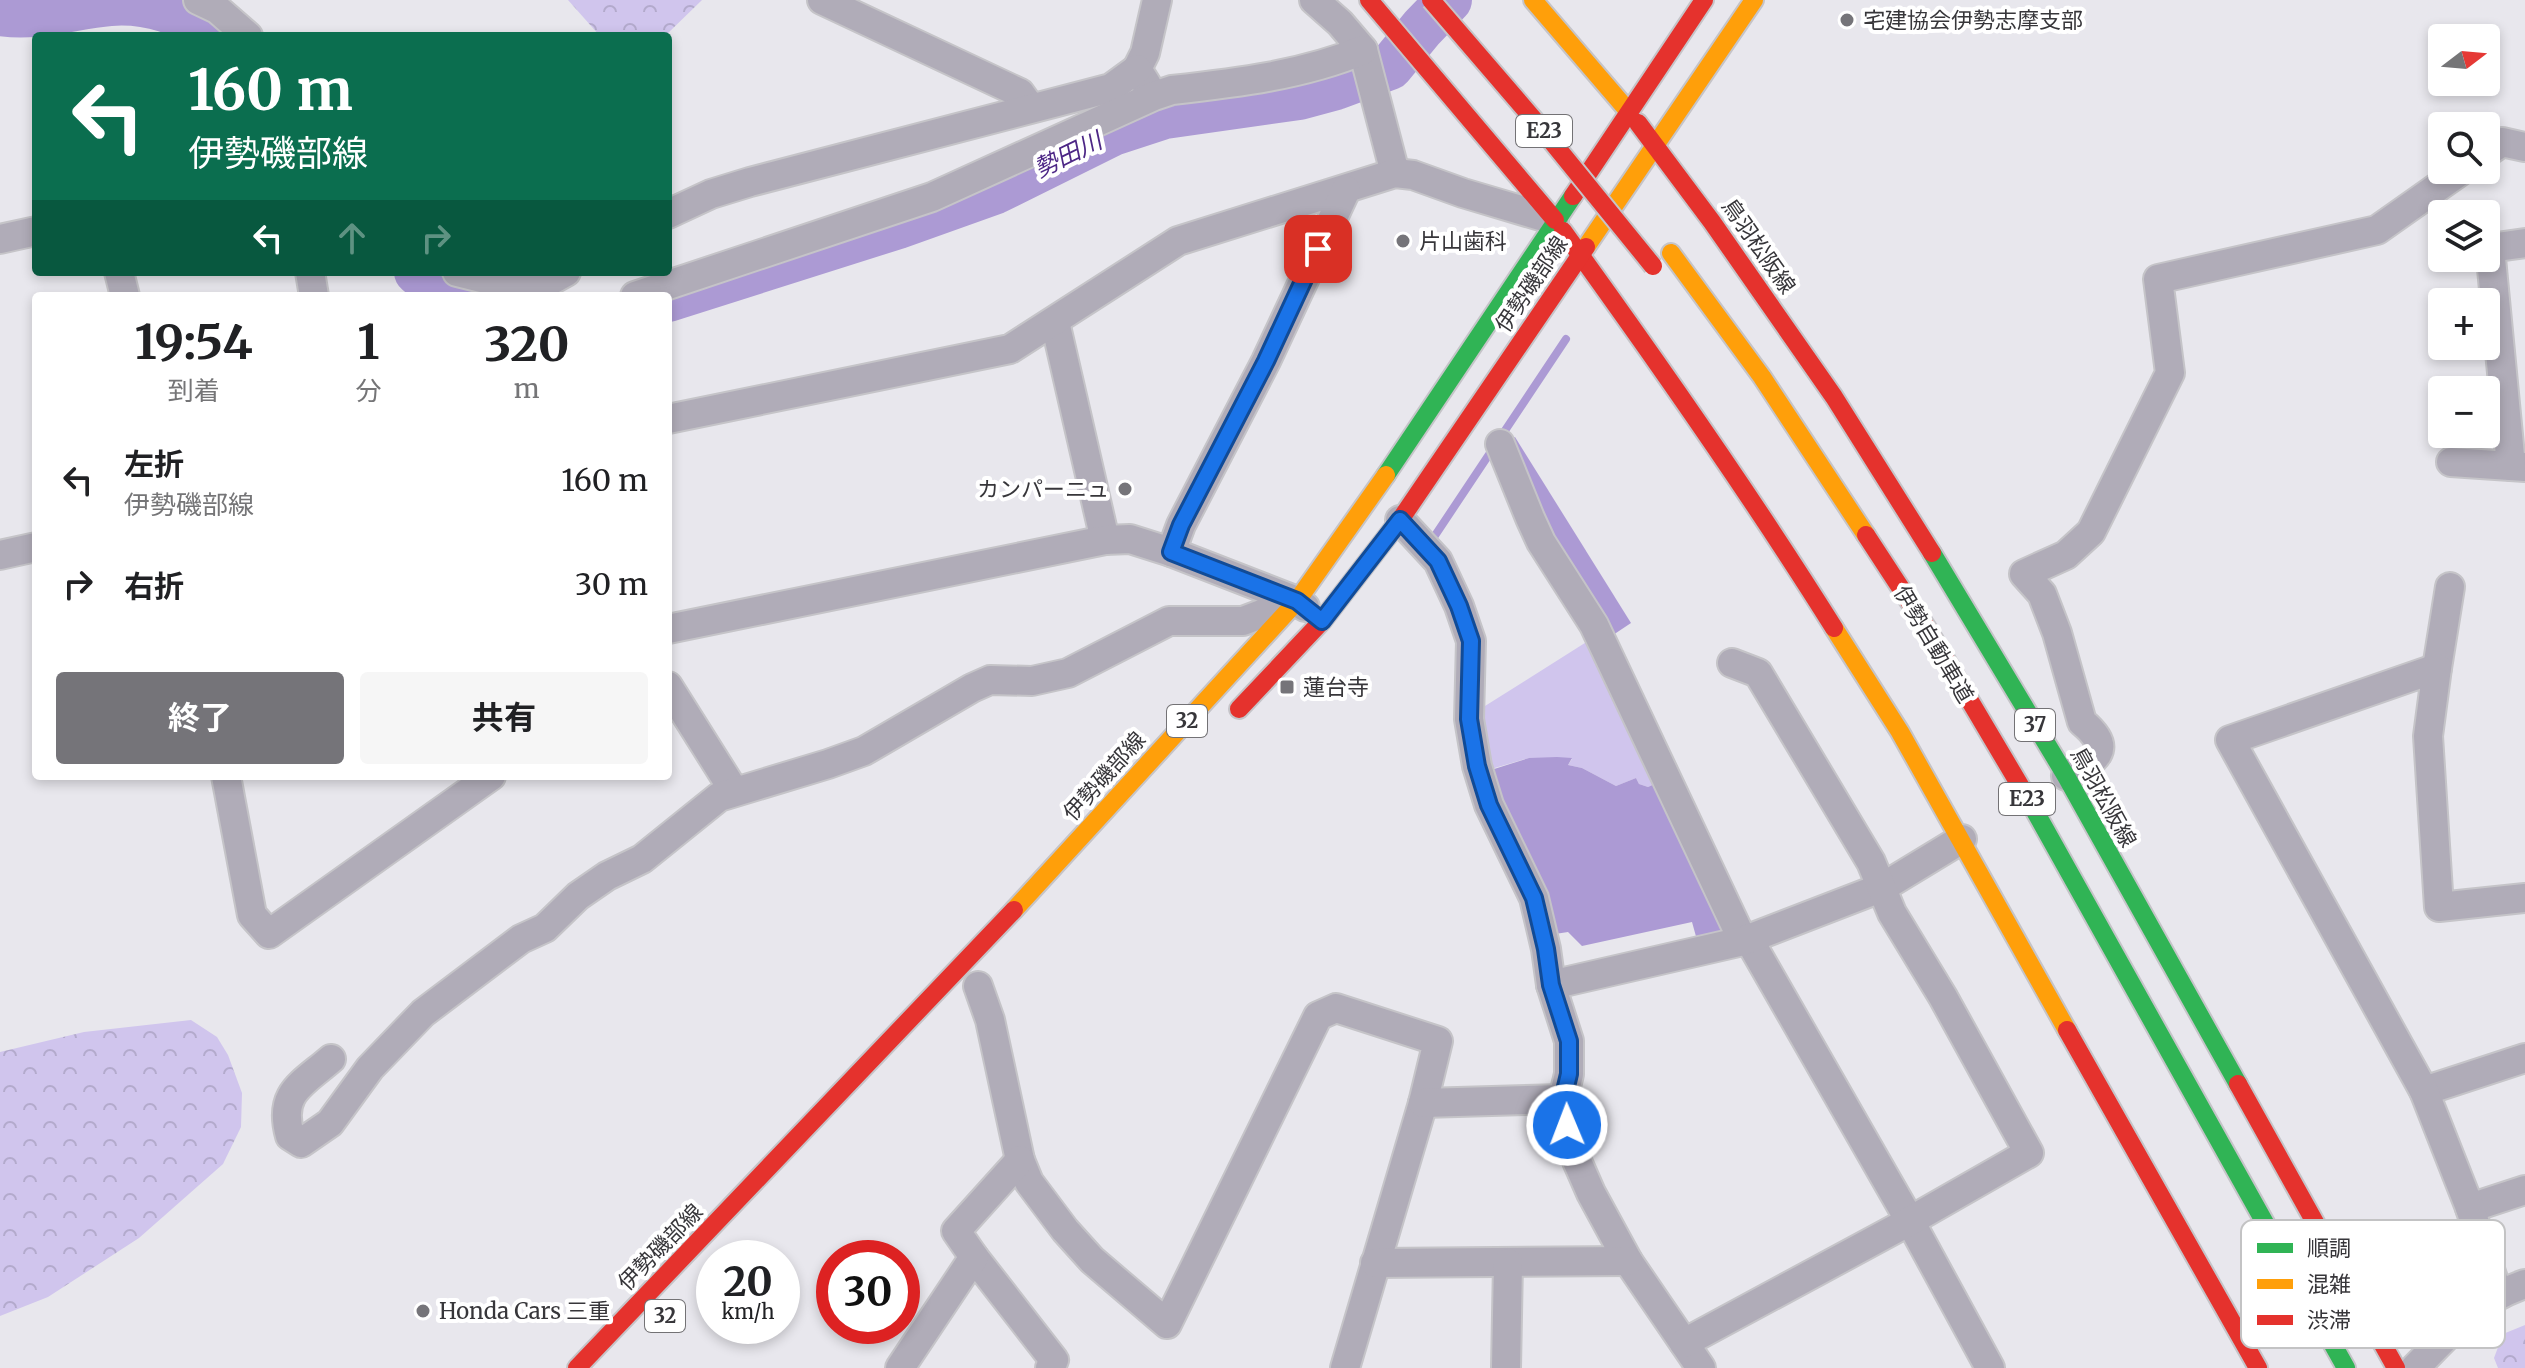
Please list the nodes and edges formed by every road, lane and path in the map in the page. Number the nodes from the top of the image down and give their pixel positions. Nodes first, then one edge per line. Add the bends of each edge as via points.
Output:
1 (198, 0) edge
2 (822, 0) edge
3 (1157, 0) edge
4 (1314, 0) edge
5 (1369, 0) edge
6 (1431, 0) edge
7 (1533, 0) edge
8 (1704, 0) edge
9 (1754, 0) edge
10 (243, 32) edge
11 (1364, 54) junction
12 (1137, 69) junction
13 (1154, 96) junction
14 (1030, 107) junction
15 (1629, 112) junction
16 (1584, 142) dead end
17 (2500, 143) edge
18 (1656, 145) junction
19 (2525, 147) edge
20 (1395, 173) junction
21 (2442, 184) edge
22 (1346, 190) junction
23 (1633, 203) dead end
24 (672, 212) edge
25 (1555, 220) junction
26 (32, 232) edge
27 (0, 239) edge
28 (2525, 243) edge
29 (1667, 247) dead end
30 (1581, 254) junction
31 (1657, 273) dead end
32 (472, 276) edge
33 (559, 276) edge
34 (531, 292) edge
35 (536, 292) edge
36 (647, 292) edge
37 (1055, 322) junction
38 (672, 418) edge
39 (1500, 444) dead end
40 (2451, 462) dead end
41 (2518, 466) edge
42 (1400, 520) junction
43 (1105, 540) junction
44 (32, 548) edge
45 (1171, 552) junction
46 (0, 555) edge
47 (2450, 587) dead end
48 (1297, 601) junction
49 (1322, 621) junction
50 (672, 628) edge
51 (1732, 663) dead end
52 (2437, 668) junction
53 (672, 692) edge
54 (1225, 724) dead end
55 (2066, 776) junction
56 (227, 780) edge
57 (485, 780) edge
58 (734, 791) junction
59 (1962, 839) junction
60 (1883, 887) junction
61 (2525, 898) edge
62 (1746, 939) junction
63 (1551, 985) junction
64 (978, 986) dead end
65 (2525, 1058) edge
66 (331, 1059) dead end
67 (2424, 1091) junction
68 (1563, 1099) junction
69 (1423, 1103) junction
70 (1020, 1160) junction
71 (2525, 1190) edge
72 (2470, 1208) junction
73 (2263, 1220) edge
74 (2314, 1220) edge
75 (2474, 1220) edge
76 (1910, 1221) junction
77 (974, 1257) junction
78 (1628, 1261) junction
79 (1375, 1263) junction
80 (1508, 1263) junction
81 (2525, 1284) edge
82 (2505, 1291) edge
83 (2241, 1338) edge
84 (1684, 1343) junction
85 (2247, 1348) edge
86 (2335, 1348) edge
87 (2385, 1348) edge
88 (2435, 1348) edge
89 (1980, 1365) edge
90 (577, 1368) edge
91 (900, 1368) edge
92 (1050, 1368) edge
93 (1345, 1368) edge
94 (1506, 1368) edge
95 (1701, 1368) edge
96 (2258, 1368) edge
97 (2346, 1368) edge
98 (2396, 1368) edge
99 (2415, 1368) edge

1 - 10 street
2 - 14 street via 1020,93
3 - 12 street
4 - 11 street
5 - 25 main road, E23
6 - 31 main road, E23, bridge
7 - 15 main road, 鳥羽松阪線
8 - 15 main road, 伊勢磯部線 / 32
9 - 18 main road, 伊勢磯部線 / 32
11 - 13 street via 1291,73
11 - 20 street
12 - 13 street
12 - 14 street via 1111,88
13 - 36 street via 932,197
14 - 24 street via 750,182
15 - 18 main road, 鳥羽松阪線 / 37
15 - 25 main road, 伊勢磯部線 / 32
16 - 23 main road, E23
17 - 19 street
18 - 30 main road, 伊勢磯部線 / 32
18 - 55 main road, 鳥羽松阪線 / 37 via 1834,397
20 - 22 street
20 - 25 street
21 - 55 street via 2377,230 2158,279 2170,373 2091,532 2066,555 2024,574 2042,594 2082,722 2100,741 2093,761
22 - 37 street via 1178,241
22 - 45 street
25 - 30 main road
25 - 48 main road, 伊勢磯部線 / 32
26 - 27 street
28 - 41 street via 2490,248
29 - 73 main road, 伊勢自動車道 / E23 via 1804,440 1936,644
30 - 42 main road, 伊勢磯部線 / 32
30 - 59 main road via 1828,616
32 - 34 street
33 - 35 street
37 - 38 street via 1010,349
37 - 43 street
39 - 62 street via 1535,530 1594,625
40 - 41 street
42 - 49 main road, 伊勢磯部線 / 32
42 - 63 street via 1438,561 1471,641 1469,719 1477,766 1489,805 1534,898
43 - 45 street via 1130,539
43 - 50 street
44 - 46 street
45 - 48 street
47 - 52 street
48 - 49 street
48 - 58 street via 1243,621 1169,621 1068,673 1032,681 990,680 864,751
48 - 90 main road, 伊勢磯部線 / 32 via 963,966
49 - 54 main road, 伊勢磯部線 / 32
51 - 60 street via 1758,673
52 - 61 street via 2428,736 2439,907
52 - 67 street via 2230,740
53 - 58 street
55 - 74 main road, 鳥羽松阪線 / 37
56 - 57 street via 252,915 269,934
58 - 66 street via 719,797 642,859 578,896 545,928 521,939 423,1013 370,1068 330,1123 301,1143 290,1136 285,1118 291,1094
59 - 60 street
59 - 83 main road
60 - 62 street
60 - 76 street via 1892,913 2029,1153
62 - 63 street
62 - 76 street
63 - 68 street via 1569,1041
64 - 70 street
65 - 67 street
67 - 72 street
68 - 69 street
68 - 78 street via 1577,1161
69 - 70 street via 1438,1041 1336,1008 1318,1016 1167,1324 1065,1230 1029,1182
69 - 79 street
70 - 77 street via 956,1231
71 - 72 street
72 - 75 street
76 - 84 street
76 - 89 street
77 - 91 street
77 - 92 street via 1054,1360
78 - 80 street
78 - 84 street
79 - 80 street
79 - 93 street
80 - 94 street
81 - 82 street
84 - 95 street
85 - 96 main road
86 - 97 main road, 伊勢自動車道 / E23
87 - 98 main road, 鳥羽松阪線 / 37
88 - 99 street

